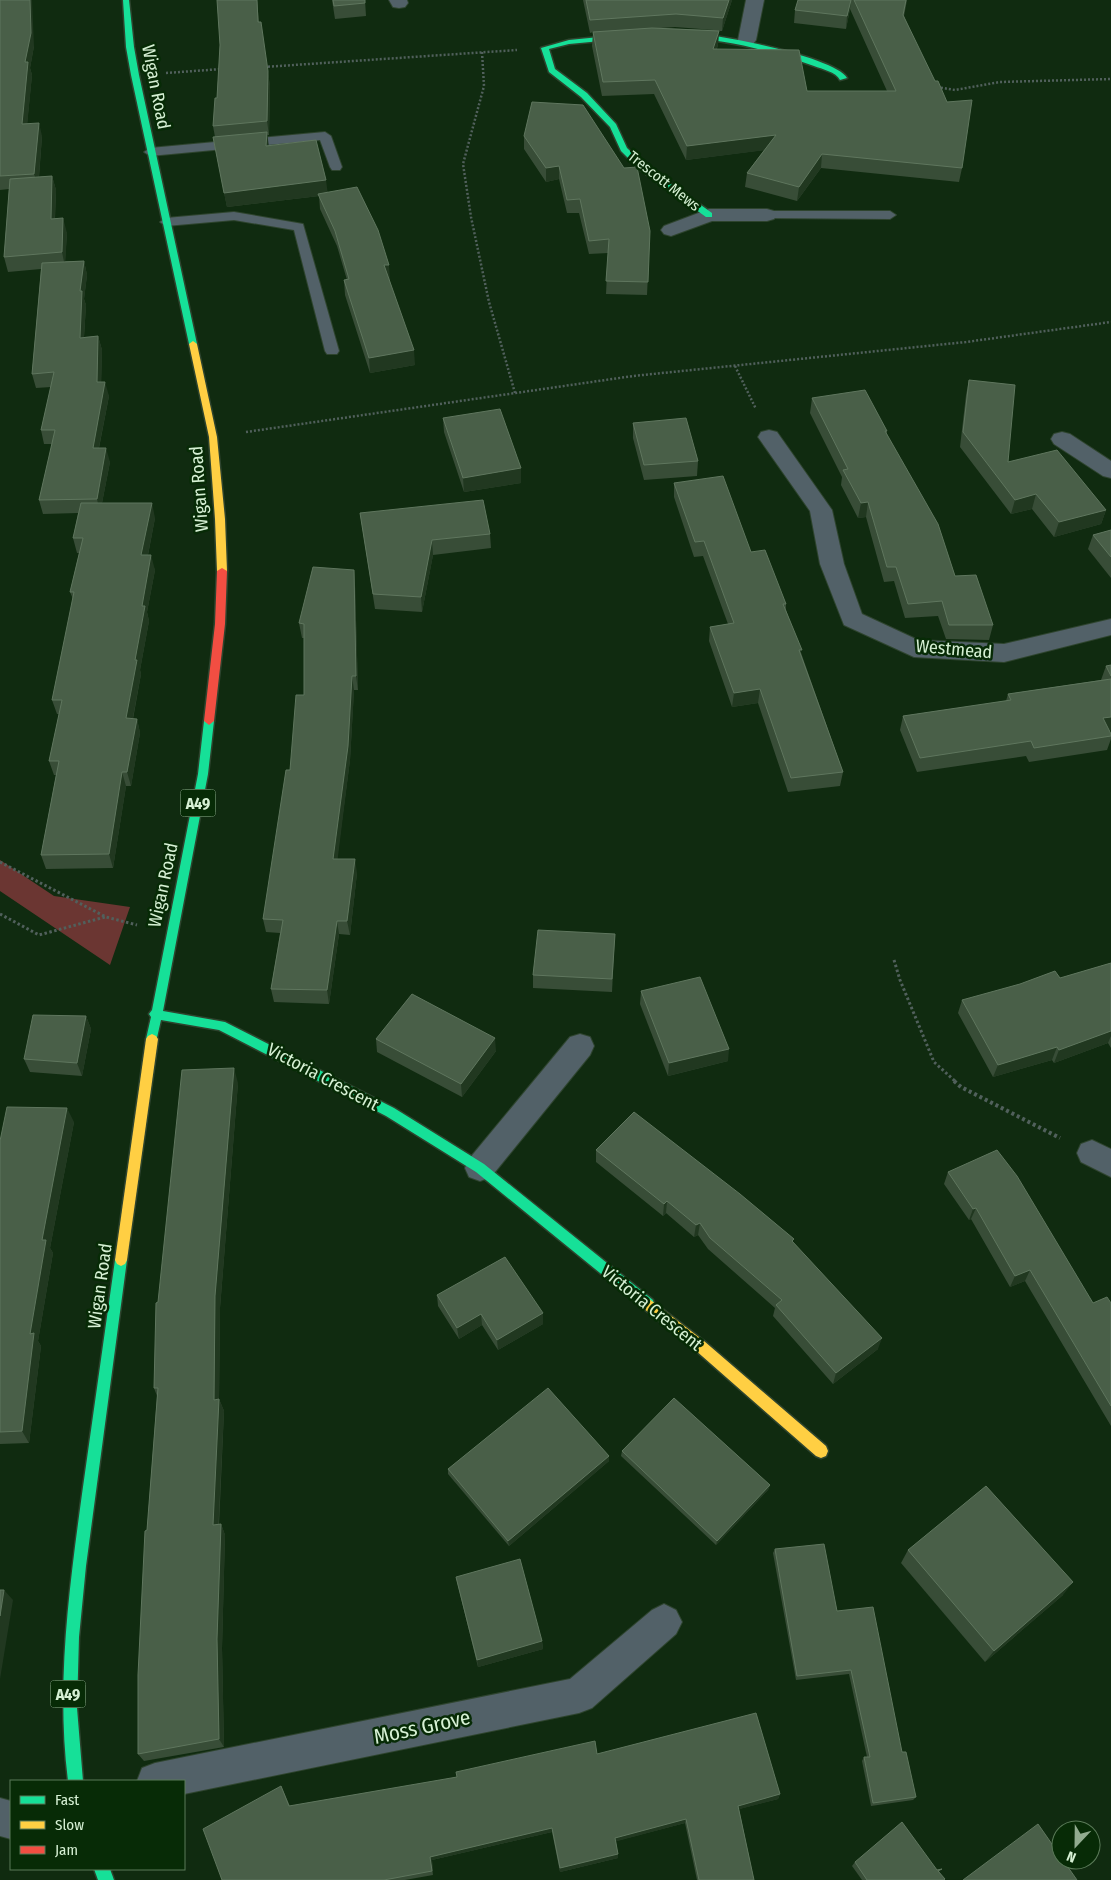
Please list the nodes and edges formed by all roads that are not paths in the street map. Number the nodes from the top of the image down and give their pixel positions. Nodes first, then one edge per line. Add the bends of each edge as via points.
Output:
1 (126, 0) edge
2 (755, 0) edge
3 (673, 35) edge
4 (639, 36) edge
5 (747, 40) junction
6 (843, 78) dead end
7 (150, 152) junction
8 (336, 168) dead end
9 (709, 215) junction
10 (766, 215) joint
11 (890, 215) dead end
12 (166, 222) junction
13 (671, 230) dead end
14 (332, 351) dead end
15 (769, 437) road end
16 (1062, 439) dead end
17 (1111, 471) edge
18 (1111, 627) edge
19 (155, 1014) junction
20 (580, 1046) dead end
21 (480, 1168) junction
22 (821, 1451) dead end
23 (664, 1622) dead end
24 (75, 1780) edge
25 (160, 1780) edge

1 - 7 main road, Wigan Road / A49 via 130,47
2 - 5 street
3 - 5 main road
4 - 9 main road, Trescott Mews via 569,42 545,48 552,70 584,95 614,126 624,148 642,167
5 - 6 main road via 800,56 841,74
7 - 8 lane via 325,136
7 - 12 main road, Wigan Road / A49
9 - 10 street, Trescott Mews
9 - 13 street, Trescott Mews
10 - 11 lane, Trescott Mews
12 - 14 lane via 234,216 299,227
12 - 19 main road, Wigan Road / A49 via 213,437 220,537 220,624 203,774
15 - 18 street, Westmead via 821,510 832,564 852,618 914,648 1004,653
16 - 17 street
19 - 21 main road, Victoria Crescent via 221,1025 234,1031 390,1112
19 - 24 main road, Wigan Road / A49 via 73,1607 68,1672 69,1740
20 - 21 street
21 - 22 main road, Victoria Crescent via 698,1345
23 - 25 street, Moss Grove via 579,1695

